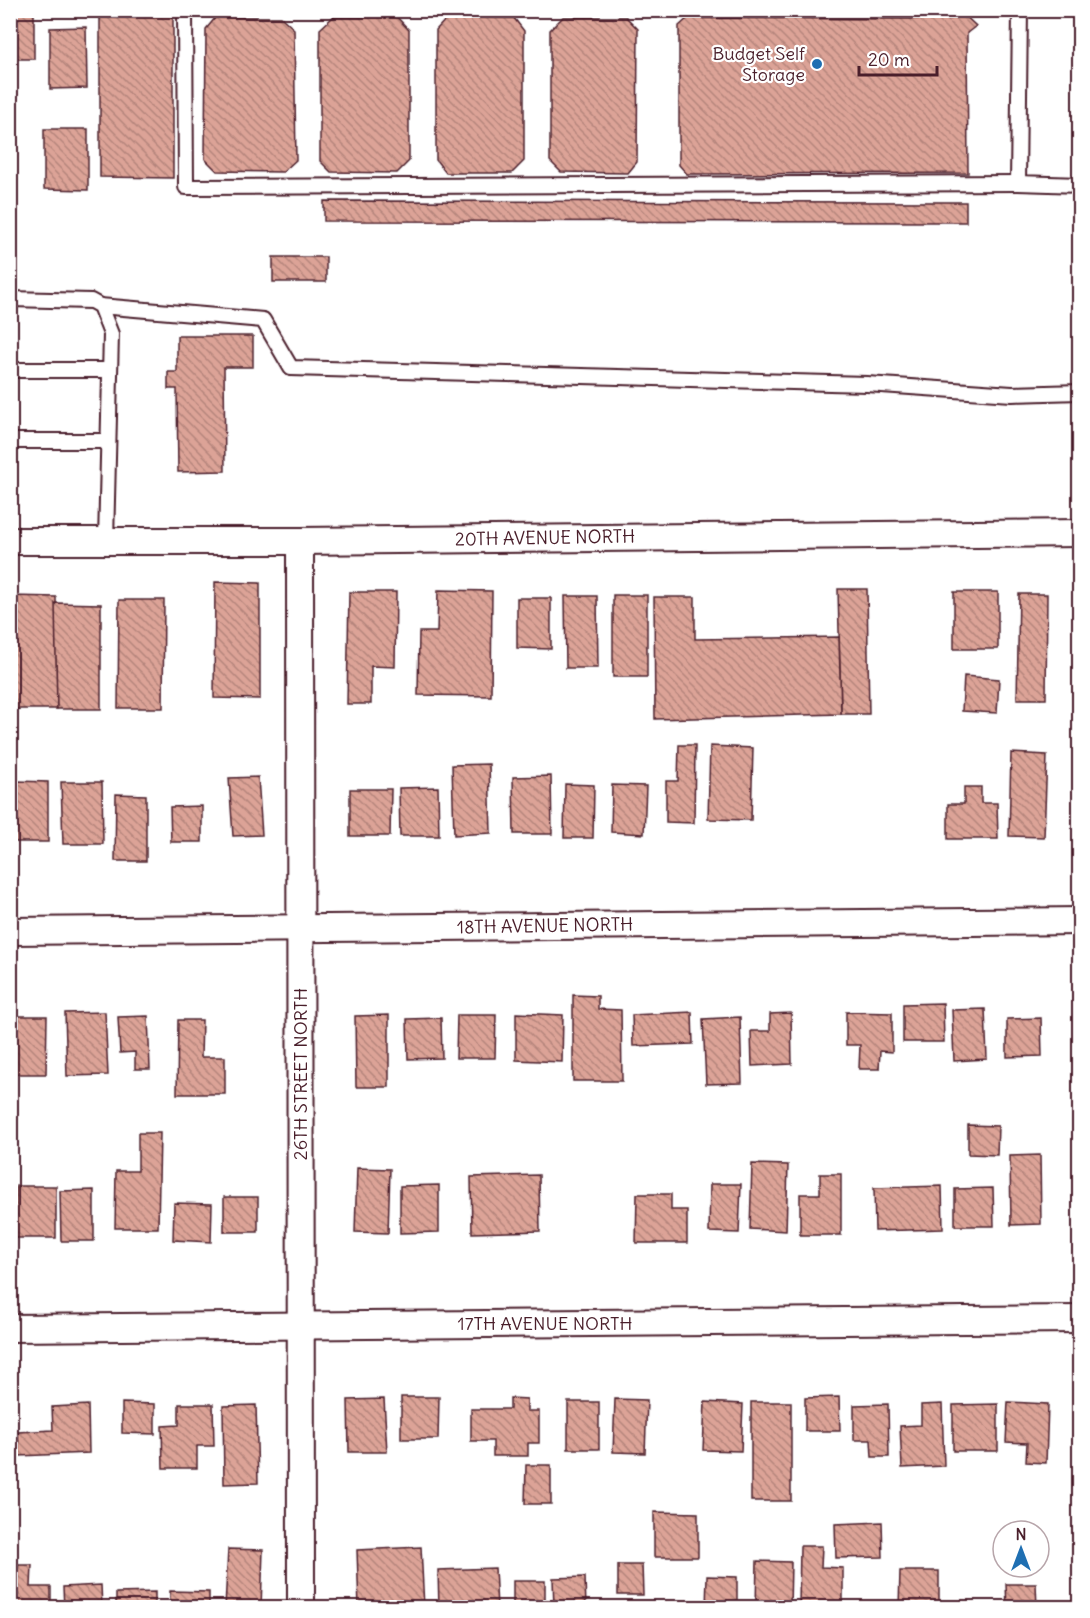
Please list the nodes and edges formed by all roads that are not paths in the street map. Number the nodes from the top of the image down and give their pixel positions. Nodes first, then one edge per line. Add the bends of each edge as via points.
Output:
1 (185, 10) edge
2 (1020, 10) edge
3 (1018, 183) junction
4 (1080, 185) edge
5 (10, 299) edge
6 (99, 306) junction
7 (10, 370) edge
8 (110, 370) junction
9 (1080, 392) edge
10 (10, 441) edge
11 (108, 441) junction
12 (1080, 533) edge
13 (10, 541) edge
14 (106, 541) junction
15 (300, 541) junction
16 (1080, 921) edge
17 (301, 928) junction
18 (10, 931) edge
19 (1080, 1319) edge
20 (301, 1326) junction
21 (10, 1328) edge
22 (301, 1608) edge

1 - 3 lane via 186,187
2 - 3 lane
3 - 4 lane
5 - 6 lane via 91,301
6 - 8 lane via 111,334
6 - 9 lane via 262,320 291,369 867,384 1012,394
7 - 8 lane
8 - 11 lane
10 - 11 lane
11 - 14 lane
12 - 15 street, 20TH AVENUE NORTH
13 - 14 street, 20TH AVENUE NORTH
14 - 15 street, 20TH AVENUE NORTH
15 - 17 street, 26TH STREET NORTH
16 - 17 street, 18TH AVENUE NORTH
17 - 18 street, 18TH AVENUE NORTH
17 - 20 street, 26TH STREET NORTH
19 - 20 street, 17TH AVENUE NORTH
20 - 21 street, 17TH AVENUE NORTH
20 - 22 street, 26TH STREET NORTH

